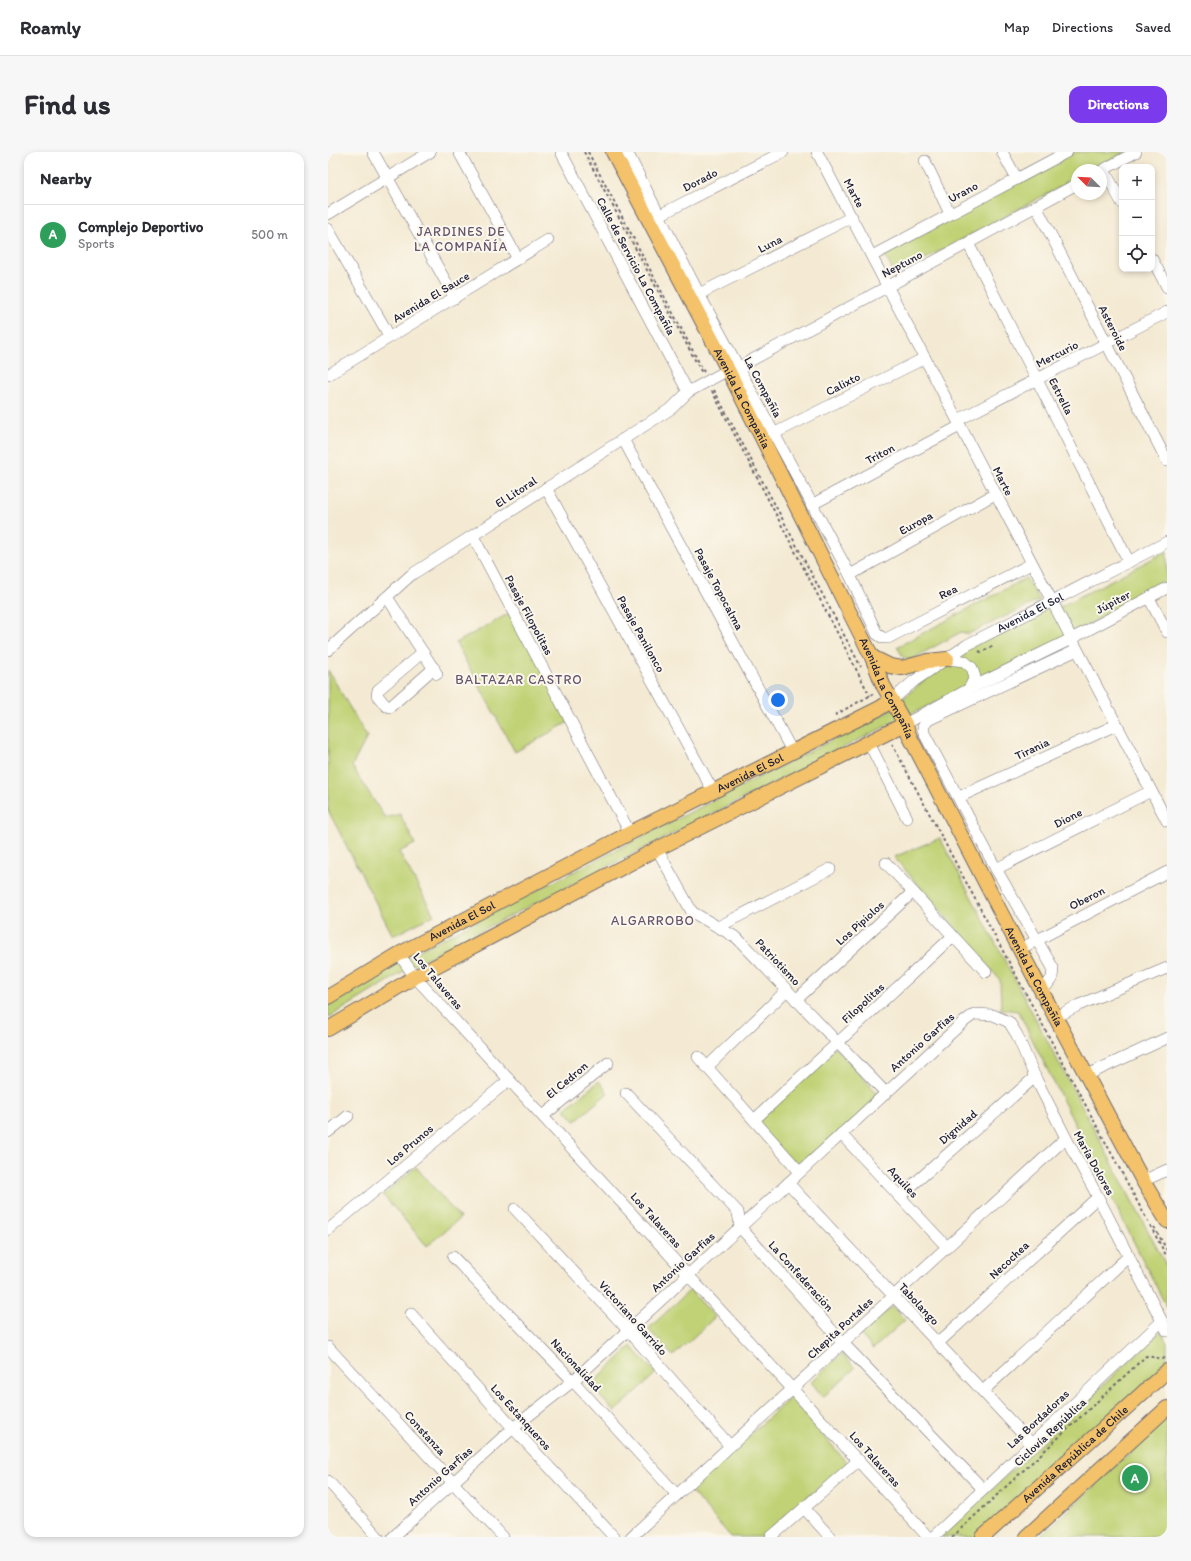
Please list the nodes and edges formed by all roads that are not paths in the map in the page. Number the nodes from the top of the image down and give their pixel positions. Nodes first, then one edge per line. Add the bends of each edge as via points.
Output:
1 (373, 152) edge
2 (430, 152) edge
3 (459, 152) edge
4 (561, 152) edge
5 (613, 152) edge
6 (627, 152) edge
7 (783, 152) edge
8 (817, 152) edge
9 (1002, 152) edge
10 (1067, 152) edge
11 (1136, 152) edge
12 (925, 161) dead end
13 (1107, 167) edge
14 (387, 178) junction
15 (1107, 178) edge
16 (1016, 179) junction
17 (1071, 187) edge
18 (1120, 200) edge
19 (1036, 206) junction
20 (328, 214) edge
21 (950, 214) junction
22 (655, 217) junction
23 (852, 217) junction
24 (328, 229) edge
25 (548, 240) dead end
26 (968, 243) junction
27 (872, 256) junction
28 (518, 259) junction
29 (1155, 265) edge
30 (888, 286) junction
31 (1167, 287) edge
32 (699, 294) junction
33 (455, 298) junction
34 (1167, 312) edge
35 (390, 337) junction
36 (1106, 343) junction
37 (925, 358) junction
38 (733, 368) junction
39 (328, 375) edge
40 (1038, 378) junction
41 (688, 392) junction
42 (959, 423) junction
43 (773, 434) junction
44 (623, 439) junction
45 (1167, 461) edge
46 (546, 488) junction
47 (995, 494) junction
48 (811, 505) junction
49 (473, 536) junction
50 (1167, 542) edge
51 (1129, 562) junction
52 (1031, 564) junction
53 (850, 575) junction
54 (1167, 588) edge
55 (387, 597) junction
56 (1149, 598) junction
57 (1052, 602) junction
58 (1167, 632) edge
59 (877, 634) joint
60 (1071, 639) junction
61 (328, 650) edge
62 (1077, 650) junction
63 (423, 652) junction
64 (872, 657) junction
65 (947, 659) junction
66 (969, 689) junction
67 (892, 700) junction
68 (905, 724) junction
69 (1116, 725) junction
70 (870, 743) junction
71 (792, 750) junction
72 (713, 791) junction
73 (1151, 791) junction
74 (959, 797) junction
75 (1163, 803) edge
76 (908, 818) dead end
77 (1167, 821) edge
78 (630, 833) junction
79 (657, 850) junction
80 (886, 863) dead end
81 (830, 869) dead end
82 (996, 869) junction
83 (1167, 872) edge
84 (913, 892) junction
85 (718, 927) junction
86 (953, 936) junction
87 (1036, 939) junction
88 (1020, 949) junction
89 (399, 954) junction
90 (1167, 968) edge
91 (986, 972) dead end
92 (416, 977) junction
93 (787, 990) junction
94 (1042, 992) junction
95 (328, 996) edge
96 (796, 1000) junction
97 (993, 1015) joint
98 (1056, 1017) junction
99 (328, 1029) edge
100 (1167, 1038) edge
101 (839, 1043) junction
102 (698, 1057) dead end
103 (608, 1063) dead end
104 (707, 1067) junction
105 (1087, 1075) junction
106 (1035, 1077) junction
107 (509, 1080) junction
108 (885, 1092) junction
109 (626, 1093) dead end
110 (348, 1116) dead end
111 (543, 1116) junction
112 (754, 1120) junction
113 (328, 1132) edge
114 (841, 1134) junction
115 (1066, 1138) junction
116 (1167, 1170) edge
117 (800, 1172) junction
118 (1143, 1181) junction
119 (788, 1183) junction
120 (899, 1196) junction
121 (1098, 1197) junction
122 (514, 1209) dead end
123 (1167, 1221) edge
124 (740, 1227) junction
125 (328, 1230) edge
126 (947, 1247) junction
127 (1129, 1256) junction
128 (453, 1257) dead end
129 (688, 1275) junction
130 (894, 1296) junction
131 (411, 1314) dead end
132 (1164, 1326) edge
133 (628, 1330) junction
134 (843, 1342) junction
135 (938, 1343) junction
136 (328, 1347) edge
137 (1167, 1371) edge
138 (574, 1381) junction
139 (792, 1389) junction
140 (983, 1391) junction
141 (1167, 1408) edge
142 (513, 1428) junction
143 (1031, 1443) junction
144 (730, 1446) junction
145 (859, 1460) junction
146 (328, 1481) edge
147 (452, 1482) junction
148 (983, 1489) junction
149 (677, 1495) junction
150 (804, 1508) junction
151 (378, 1537) edge
152 (392, 1537) edge
153 (503, 1537) edge
154 (614, 1537) edge
155 (631, 1537) edge
156 (771, 1537) edge
157 (830, 1537) edge
158 (928, 1537) edge
159 (933, 1537) edge
160 (983, 1537) edge
161 (1026, 1537) edge

1 - 14 street
2 - 14 street
3 - 28 street
4 - 41 street, Calle de Servicio La Compañía
5 - 22 main road, Avenida La Compañía
6 - 22 street, La Compañía
7 - 22 street, Dorado
8 - 23 street, Marte
9 - 16 street
10 - 16 street, Urano
11 - 13 street
12 - 21 street
14 - 20 street
14 - 33 street
15 - 18 street
16 - 21 street, Urano
17 - 19 street, Neptuno
19 - 26 street, Neptuno
19 - 36 street, Asteroide
21 - 27 street, Urano
22 - 32 street, La Compañía
22 - 38 main road, Avenida La Compañía
23 - 27 street, Marte
23 - 32 street, Luna
24 - 35 street
25 - 28 street, Avenida El Sauce
26 - 30 street, Neptuno
26 - 40 street, Estrella
27 - 30 street, Marte
28 - 33 street, Avenida El Sauce
29 - 31 street
30 - 37 street, Marte
30 - 38 street, Neptuno
32 - 38 street, La Compañía
33 - 35 street, Avenida El Sauce
34 - 36 street, Mercurio
35 - 39 street, Avenida El Sauce
36 - 40 street, Mercurio
36 - 45 street, Asteroide
37 - 42 street, Marte
37 - 43 street, Calixto
38 - 41 street, El Litoral
38 - 43 street, La Compañía
38 - 64 main road, Avenida La Compañía
40 - 42 street, Mercurio
40 - 51 street, Estrella
41 - 44 street, El Litoral via 672,408
42 - 47 street, Marte
42 - 48 street, Triton
43 - 48 street, La Compañía
44 - 46 street, El Litoral
44 - 71 street, Pasaje Topocalma
46 - 49 street, El Litoral
46 - 72 street, Pasaje Panilonco
47 - 52 street, Marte
47 - 53 street, Europa
48 - 53 street, La Compañía
49 - 55 street, El Litoral via 411,575
49 - 78 street, Pasaje Filopolitas
50 - 51 street, Avenida El Sol
51 - 57 street, Avenida El Sol
52 - 57 street, Marte
52 - 59 street, Rea via 888,638
53 - 59 street, La Compañía
54 - 56 street, Júpiter
55 - 61 street, El Litoral
55 - 63 street
56 - 58 street
56 - 60 street, Júpiter
57 - 60 street, Marte
57 - 65 street, Avenida El Sol via 967,645
60 - 62 street, Marte
60 - 66 street
62 - 69 street, Marte
62 - 74 street via 928,720 923,727 924,733
63 - 63 street via 436,672 390,707 386,706 377,695 378,690
64 - 65 main road via 890,666 902,668
64 - 67 main road, Avenida La Compañía
65 - 66 street via 964,661 972,668 975,677
65 - 67 street, Avenida El Sol via 914,681
66 - 68 street
67 - 68 main road, Avenida La Compañía
67 - 71 main road, Avenida El Sol
68 - 70 main road
68 - 88 main road, Avenida La Compañía
69 - 73 street, Marte
69 - 74 street, Tirania
70 - 76 street
70 - 79 main road
71 - 72 main road, Avenida El Sol
72 - 78 main road, Avenida El Sol
73 - 75 street, Marte
73 - 82 street, Dione
74 - 82 street
75 - 77 street, Marte
78 - 89 main road, Avenida El Sol
79 - 85 street, Patriotismo via 692,912
79 - 92 main road
80 - 84 street
81 - 85 street
82 - 87 street
83 - 87 street, Oberon
84 - 86 street
84 - 96 street, Los Pipiolos
85 - 93 street, Patriotismo via 737,938
86 - 91 street
86 - 101 street, Filopolitas
87 - 88 street, Oberon
87 - 94 street via 1054,974
88 - 94 main road, Avenida La Compañía
89 - 92 street, Los Talaveras
89 - 95 main road, Avenida El Sol
90 - 98 street
92 - 99 main road
92 - 107 street, Los Talaveras
93 - 96 street, Patriotismo
93 - 104 street
94 - 98 main road, Avenida La Compañía
96 - 101 street, Patriotismo
97 - 106 street, María Dolores via 1009,1022
97 - 108 street, Antonio Garfias via 974,1014
98 - 105 main road, Avenida La Compañía
100 - 105 street
101 - 108 street, Patriotismo
101 - 112 street, Filopolitas
102 - 104 street
103 - 111 street, El Cedron
104 - 112 street
105 - 118 main road, Avenida La Compañía
106 - 115 street, María Dolores
106 - 120 street, Dignidad
107 - 111 street, Los Talaveras
107 - 125 street, Los Prunos
108 - 114 street, Antonio Garfias
109 - 124 street, La Confederación via 738,1212
110 - 113 street
111 - 129 street, Los Talaveras
112 - 117 street
114 - 117 street, Antonio Garfias
114 - 120 street, Aquiles
115 - 121 street, María Dolores
115 - 126 street, Chepita Portales
116 - 118 street
117 - 119 street, Antonio Garfias
118 - 123 main road, Avenida La Compañía
119 - 124 street, Antonio Garfias
119 - 130 street, Tabolango
120 - 126 street, Aquiles
121 - 127 street, María Dolores
121 - 135 street, Necochea
122 - 133 street, Victoriano Garrido
124 - 129 street, Antonio Garfias
124 - 134 street, La Confederación
126 - 130 street, Chepita Portales
127 - 132 street, María Dolores
127 - 140 street
128 - 138 street, Nacionalidad
129 - 133 street, Antonio Garfias
129 - 139 street, Los Talaveras
130 - 134 street, Chepita Portales
130 - 135 street, Tabolango
131 - 142 street, Los Estanqueros
132 - 143 street, Las Bordadoras
133 - 138 street, Antonio Garfias
133 - 144 street, Victoriano Garrido
134 - 139 street, Chepita Portales
134 - 148 street, La Confederación
135 - 140 street, Tabolango
136 - 147 street, Constanza
137 - 160 main road, Avenida República de Chile
138 - 142 street, Antonio Garfias
138 - 149 street, Nacionalidad
139 - 144 street, Chepita Portales
139 - 145 street, Los Talaveras
140 - 143 street, Tabolango
141 - 161 main road
142 - 147 street, Antonio Garfias
142 - 154 street, Los Estanqueros
143 - 148 street, Las Bordadoras
144 - 149 street, Chepita Portales
145 - 150 street
145 - 158 street, Los Talaveras
146 - 151 street
147 - 152 street, Antonio Garfias
147 - 153 street, Constanza
148 - 159 street, Las Bordadoras
149 - 155 street, Chepita Portales
150 - 156 street
150 - 157 street

